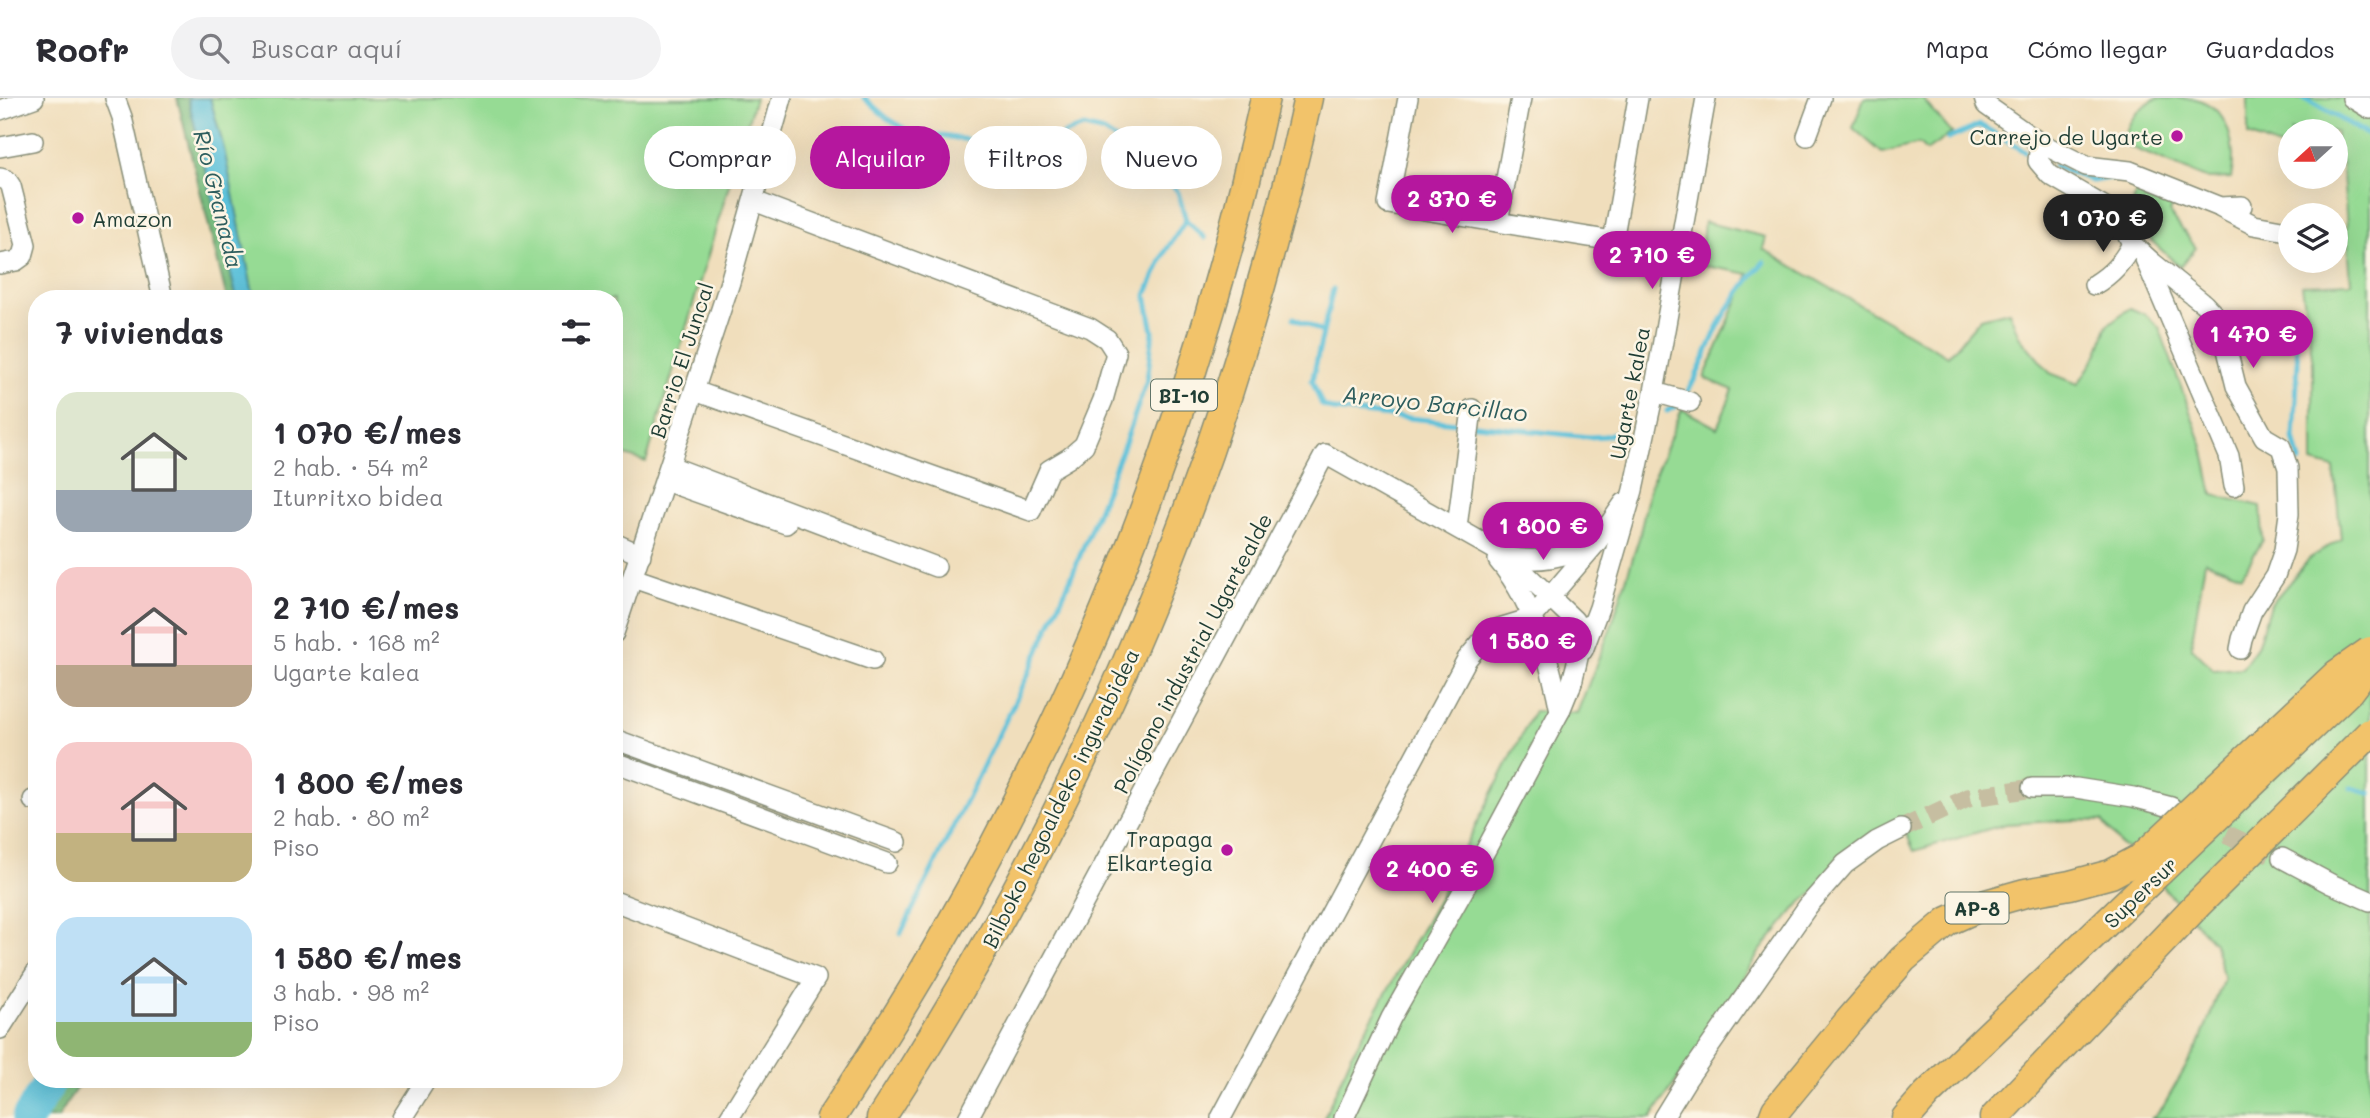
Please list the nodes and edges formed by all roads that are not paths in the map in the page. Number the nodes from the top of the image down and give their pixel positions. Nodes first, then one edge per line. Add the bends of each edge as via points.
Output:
1 (34, 98) edge
2 (115, 98) edge
3 (782, 98) edge
4 (1265, 98) edge
5 (1308, 98) edge
6 (1408, 98) edge
7 (1521, 98) edge
8 (1638, 98) edge
9 (1706, 98) edge
10 (1821, 98) edge
11 (1984, 98) edge
12 (2353, 98) edge
13 (2370, 109) edge
14 (0, 110) edge
15 (1807, 135) dead end
16 (33, 141) dead end
17 (2039, 143) junction
18 (0, 148) edge
19 (0, 178) edge
20 (754, 201) junction
21 (2242, 206) dead end
22 (2220, 207) junction
23 (1498, 222) junction
24 (2278, 229) edge
25 (2138, 249) junction
26 (0, 264) edge
27 (2094, 285) dead end
28 (161, 290) edge
29 (695, 391) junction
30 (1654, 393) junction
31 (1683, 400) dead end
32 (1472, 409) dead end
33 (667, 474) junction
34 (2234, 486) dead end
35 (1633, 491) junction
36 (1457, 527) junction
37 (1481, 540) junction
38 (1597, 542) junction
39 (623, 547) edge
40 (641, 555) junction
41 (1508, 557) junction
42 (894, 562) dead end
43 (936, 567) dead end
44 (1608, 576) junction
45 (633, 578) junction
46 (1548, 596) junction
47 (623, 607) edge
48 (1535, 626) junction
49 (1581, 633) junction
50 (2240, 649) dead end
51 (2370, 651) edge
52 (873, 660) dead end
53 (2370, 663) edge
54 (1570, 688) junction
55 (1560, 711) junction
56 (2370, 733) edge
57 (623, 742) edge
58 (623, 765) edge
59 (2032, 788) tunnel mouth
60 (2171, 807) dead end
61 (1901, 829) tunnel mouth
62 (897, 842) dead end
63 (2283, 858) tunnel mouth
64 (887, 863) dead end
65 (2150, 865) junction
66 (2370, 901) edge
67 (623, 904) edge
68 (28, 985) edge
69 (0, 1029) edge
70 (421, 1088) edge
71 (402, 1118) edge
72 (729, 1118) edge
73 (831, 1118) edge
74 (881, 1118) edge
75 (968, 1118) edge
76 (1221, 1118) edge
77 (1344, 1118) edge
78 (1663, 1118) edge
79 (1773, 1118) edge
80 (1906, 1118) edge
81 (1994, 1118) edge

1 - 14 street
2 - 28 street
3 - 20 street, Barrio El Juncal
4 - 73 highway, Bilboko hegoaldeko ingurabidea / BI-10 via 1235,222 1184,395 1091,643 953,921
5 - 74 highway, Bilboko hegoaldeko ingurabidea / BI-10 via 1276,233 1232,383 1182,530 1134,649 1018,890
6 - 23 street via 1388,204
7 - 23 street
8 - 23 street via 1613,241
9 - 30 street, Ugarte kalea
10 - 15 street
11 - 17 street via 1986,105
12 - 13 street
16 - 18 street
17 - 22 street via 2086,166 2130,171
17 - 25 street via 2038,161 2050,175 2105,207
19 - 26 street via 11,186 26,245 23,256
20 - 29 street, Barrio El Juncal
20 - 29 street via 1090,328 1107,339 1116,353 1103,400 1084,445 1049,470 1031,511
21 - 22 street
22 - 24 street via 2254,225
25 - 27 street
25 - 34 street via 2230,456
25 - 50 street via 2220,321 2236,386 2264,437 2281,447 2288,468 2284,550 2275,576 2252,611
29 - 33 street, Barrio El Juncal
30 - 31 street
30 - 35 street, Ugarte kalea
32 - 36 street
33 - 40 street, Barrio El Juncal
33 - 42 street
33 - 43 street
35 - 38 street
35 - 44 street, Ugarte kalea
36 - 37 street, Polígono industrial Ugartealde
36 - 75 street, Polígono industrial Ugartealde via 1325,454
37 - 41 street, Polígono industrial Ugartealde
37 - 48 street, Polígono industrial Ugartealde via 1509,573
38 - 41 street, Polígono industrial Ugartealde via 1557,557
38 - 46 street
39 - 40 street
40 - 45 street, Barrio El Juncal
41 - 46 street, Polígono industrial Ugartealde
44 - 49 street via 1591,621
44 - 54 street
45 - 47 street, Barrio El Juncal
45 - 52 street
46 - 48 street
46 - 49 street, Polígono industrial Ugartealde
48 - 49 street via 1570,638
48 - 55 street, Polígono industrial Ugartealde
48 - 76 street via 1499,628 1467,659
49 - 54 street
51 - 65 highway, AP-8, bridge via 2337,674
53 - 65 highway, Supersur / AP-8, bridge via 2348,691
54 - 55 street
55 - 77 street via 1391,1018
56 - 81 highway, bridge via 2196,906
57 - 62 street
58 - 64 street
59 - 60 street via 2076,788
61 - 78 street via 1844,864 1808,906
63 - 66 street
65 - 79 highway, AP-8 via 2025,892 1948,920 1903,959
65 - 80 highway, Supersur / AP-8
67 - 72 street via 816,978
68 - 69 street
70 - 71 street

